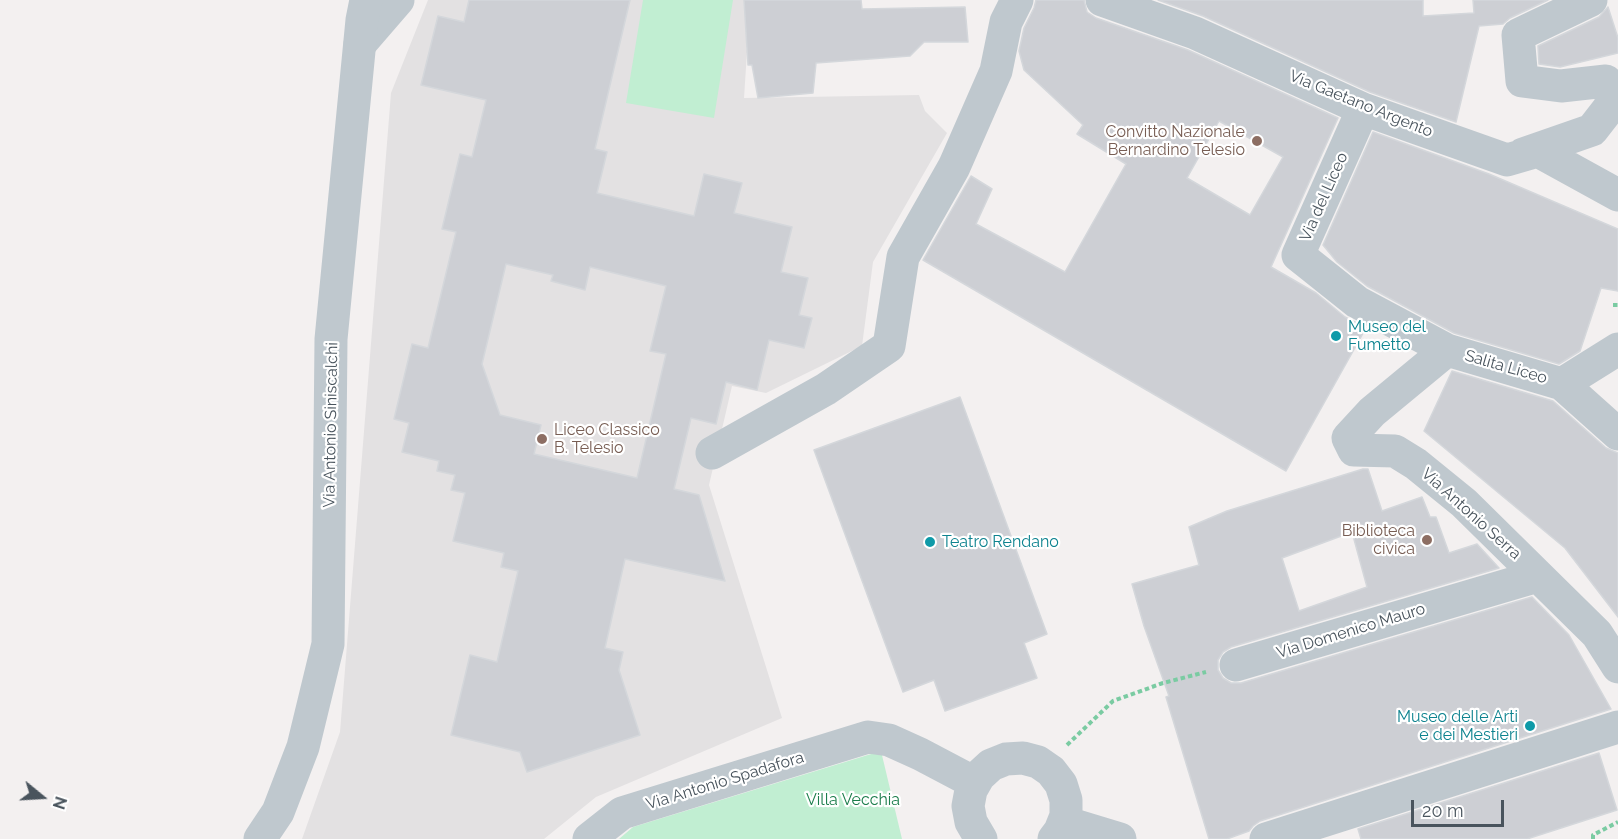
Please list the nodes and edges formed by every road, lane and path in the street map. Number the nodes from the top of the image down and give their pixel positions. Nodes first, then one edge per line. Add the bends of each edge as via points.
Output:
1 (366, 0) edge
2 (398, 0) edge
3 (1017, 0) edge
4 (1102, 0) edge
5 (1591, 0) edge
6 (360, 44) junction
7 (1363, 109) junction
8 (1507, 160) junction
9 (1618, 195) edge
10 (1618, 349) edge
11 (1447, 350) junction
12 (1562, 384) junction
13 (1618, 434) edge
14 (712, 453) dead end
15 (1538, 576) junction
16 (1236, 665) joint
17 (1618, 667) edge
18 (1618, 727) edge
19 (1044, 766) junction
20 (975, 783) junction
21 (1618, 822) edge
22 (1059, 831) edge
23 (260, 839) edge
24 (589, 839) edge
25 (981, 839) edge
26 (1120, 839) edge
27 (1266, 839) edge
28 (1593, 839) edge

1 - 6 street, Via Antonio Siniscalchi
2 - 6 street
3 - 14 street via 1006,22 996,71 954,167 903,257 889,346 826,389
4 - 7 street, Via Gaetano Argento via 1195,33
5 - 8 street via 1518,35 1522,81 1561,86 1606,81 1613,103 1592,130
6 - 23 street, Via Antonio Siniscalchi via 331,339 328,644 303,747 278,812
7 - 8 street, Via Gaetano Argento
7 - 11 street, Via del Liceo via 1298,255 1357,302
8 - 9 street via 1538,152
10 - 12 street
11 - 12 street, Salita Liceo
11 - 15 street, Via Antonio Serra via 1372,412 1348,438 1354,450 1395,451 1416,464 1464,503
12 - 13 street, Salita Liceo
15 - 16 street, Via Domenico Mauro
15 - 17 street, Via Antonio Serra via 1597,634
16 - 19 path via 1163,683 1113,701
18 - 27 street
19 - 20 street via 1023,758 1006,759 991,765
19 - 22 street via 1061,784 1066,800
20 - 24 street, Via Antonio Spadafora via 889,740 868,737 622,813
20 - 25 street via 968,806 971,822
21 - 28 path via 1593,835
22 - 26 street

